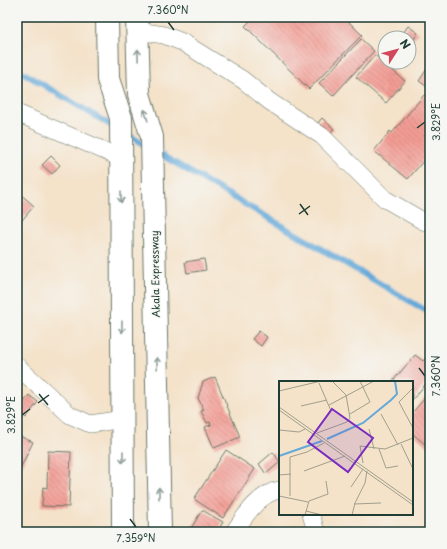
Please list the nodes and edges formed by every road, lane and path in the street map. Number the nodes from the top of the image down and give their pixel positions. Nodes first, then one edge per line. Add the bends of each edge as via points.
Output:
1 (107, 17) edge
2 (137, 24) edge
3 (17, 113) edge
4 (121, 158) junction
5 (430, 223) edge
6 (17, 366) edge
7 (123, 419) junction
8 (279, 490) edge
9 (311, 515) edge
10 (123, 532) edge
11 (160, 532) edge
12 (234, 532) edge
13 (316, 532) edge

1 - 4 main road via 108,79 121,118
2 - 5 street via 182,42 243,80 269,101 322,136 385,199
11 -> 2 main road, Akala Expressway via 152,137 139,94
3 - 4 street
4 -> 7 main road
6 - 7 street via 70,415 90,424
7 -> 10 main road
8 - 12 street via 258,501
9 - 13 street

